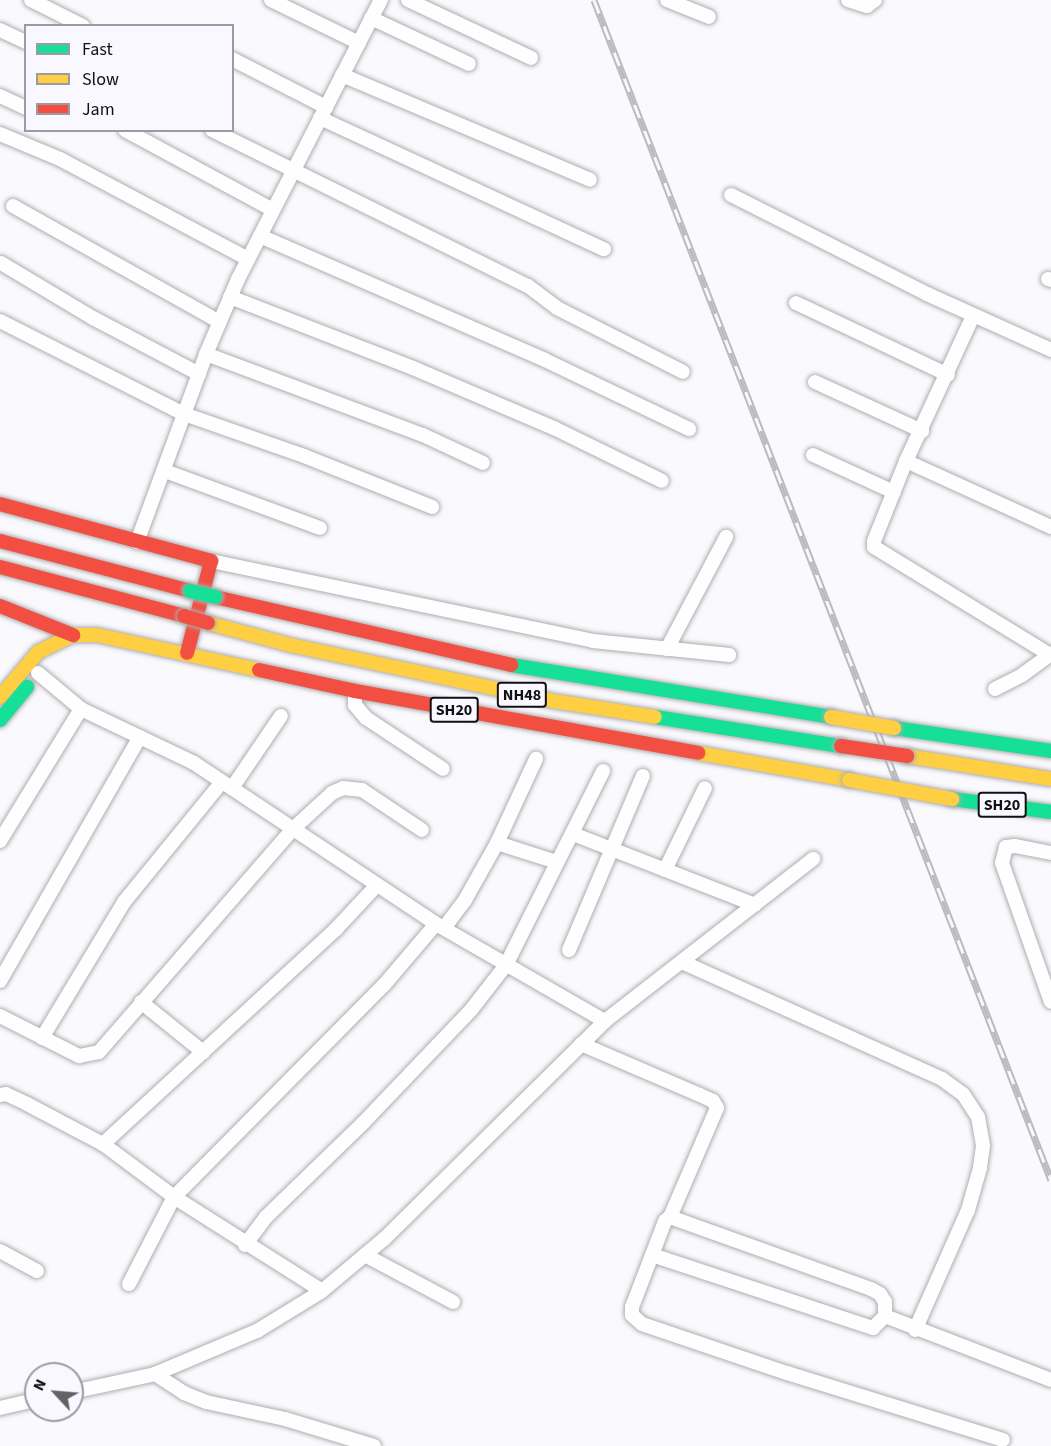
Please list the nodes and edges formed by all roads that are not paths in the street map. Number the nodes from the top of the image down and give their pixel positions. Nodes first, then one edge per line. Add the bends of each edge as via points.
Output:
1 (31, 0) edge
2 (271, 0) edge
3 (408, 0) edge
4 (667, 0) edge
5 (848, 0) edge
6 (874, 0) edge
7 (374, 6) edge
8 (709, 17) dead end
9 (79, 24) edge
10 (0, 30) edge
11 (24, 41) edge
12 (358, 43) junction
13 (531, 58) dead end
14 (234, 60) edge
15 (469, 64) dead end
16 (342, 75) junction
17 (0, 96) edge
18 (24, 107) edge
19 (323, 112) junction
20 (129, 132) edge
21 (216, 132) edge
22 (0, 134) edge
23 (294, 169) junction
24 (590, 180) dead end
25 (731, 195) dead end
26 (13, 206) dead end
27 (273, 210) junction
28 (260, 236) junction
29 (604, 249) dead end
30 (248, 259) junction
31 (1, 263) edge
32 (230, 297) junction
33 (796, 303) dead end
34 (973, 315) junction
35 (0, 321) edge
36 (220, 322) junction
37 (1051, 350) edge
38 (206, 354) junction
39 (683, 372) dead end
40 (199, 374) junction
41 (948, 375) junction
42 (815, 382) dead end
43 (184, 414) junction
44 (689, 429) dead end
45 (922, 431) junction
46 (813, 455) dead end
47 (906, 461) junction
48 (483, 463) dead end
49 (165, 471) junction
50 (662, 481) dead end
51 (894, 492) junction
52 (0, 504) edge
53 (432, 507) dead end
54 (1051, 527) edge
55 (320, 528) dead end
56 (726, 537) dead end
57 (0, 541) edge
58 (137, 542) junction
59 (211, 561) junction
60 (0, 567) edge
61 (0, 606) edge
62 (68, 637) junction
63 (667, 649) junction
64 (188, 653) junction
65 (1050, 654) edge
66 (729, 655) dead end
67 (38, 673) junction
68 (995, 689) dead end
69 (355, 692) junction
70 (0, 697) edge
71 (81, 709) junction
72 (281, 716) dead end
73 (0, 720) edge
74 (140, 737) junction
75 (1051, 751) edge
76 (536, 759) dead end
77 (443, 769) dead end
78 (603, 771) dead end
79 (643, 776) dead end
80 (1051, 779) edge
81 (227, 785) junction
82 (705, 788) dead end
83 (1051, 812) edge
84 (294, 828) junction
85 (422, 830) dead end
86 (573, 834) junction
87 (0, 841) edge
88 (497, 843) junction
89 (612, 850) junction
90 (1051, 853) edge
91 (813, 859) dead end
92 (557, 862) junction
93 (665, 870) junction
94 (377, 885) junction
95 (755, 905) junction
96 (440, 926) junction
97 (569, 950) dead end
98 (682, 962) junction
99 (506, 964) junction
100 (0, 981) edge
101 (141, 1002) junction
102 (1051, 1002) edge
103 (0, 1016) edge
104 (604, 1021) junction
105 (42, 1038) junction
106 (581, 1044) junction
107 (203, 1052) junction
108 (0, 1095) edge
109 (103, 1144) junction
110 (174, 1197) junction
111 (670, 1217) junction
112 (245, 1245) junction
113 (0, 1251) edge
114 (365, 1255) junction
115 (652, 1255) junction
116 (37, 1271) dead end
117 (129, 1284) dead end
118 (322, 1292) junction
119 (453, 1302) dead end
120 (885, 1316) junction
121 (915, 1330) junction
122 (155, 1374) junction
123 (1051, 1380) edge
124 (84, 1389) edge
125 (24, 1403) edge
126 (0, 1408) edge
127 (1003, 1440) dead end
128 (374, 1446) edge

1 - 9 street
2 - 12 street
3 - 13 street
4 - 8 street
5 - 6 street via 867,6
7 - 12 street
7 - 15 street
10 - 11 street
12 - 16 street
14 - 19 street
16 - 19 street
16 - 24 street
17 - 18 street
19 - 23 street
19 - 29 street
20 - 27 street
21 - 23 street
22 - 30 street via 60,159
23 - 27 street
23 - 39 street via 528,286 574,317
25 - 34 street
26 - 36 street
27 - 28 street
28 - 30 street
28 - 44 street via 545,360
30 - 32 street
31 - 40 street
32 - 36 street
32 - 50 street via 424,372 554,428
33 - 41 street
34 - 37 street
34 - 41 street
35 - 43 street
36 - 38 street
38 - 40 street
38 - 48 street via 423,435
40 - 43 street
41 - 45 street
42 - 45 street
43 - 49 street
43 - 53 street
45 - 47 street
46 - 51 street
47 - 51 street
47 - 54 street
49 - 55 street
49 - 58 street
51 - 65 street via 874,541 878,551
52 - 58 main road
56 - 63 street
57 - 75 main road, NH48, bridge via 190,591 477,658
58 - 59 main road
59 - 63 street via 593,641
59 - 64 main road
60 - 80 main road, NH48, bridge via 313,650 542,699
61 - 62 main road
62 - 64 main road, SH20 via 117,638
62 - 67 main road
62 - 70 main road via 38,652
63 - 66 street
64 - 69 main road, SH20
65 - 68 street
67 - 71 street
67 - 73 main road
69 - 77 street via 355,705 366,718
69 - 83 main road, SH20, bridge via 952,799
71 - 74 street
71 - 87 street
72 - 81 street
74 - 81 street via 194,763
74 - 100 street
76 - 88 street
78 - 86 street
79 - 89 street
81 - 84 street
81 - 105 street via 124,902
82 - 93 street
84 - 85 street via 332,793 353,787
84 - 94 street
84 - 101 street
86 - 89 street
86 - 92 street
88 - 92 street
88 - 96 street via 465,900
89 - 93 street
89 - 97 street
90 - 102 street via 1015,846 1006,848 1002,863
91 - 95 street
92 - 99 street
93 - 95 street
94 - 96 street
94 - 107 street via 336,929
95 - 98 street
96 - 99 street
96 - 110 street
98 - 104 street
98 - 121 street via 942,1079 963,1094 978,1117 980,1168 968,1210
99 - 104 street
99 - 112 street via 471,1010 348,1139 266,1217
101 - 105 street via 99,1052 88,1056 79,1056
101 - 107 street
103 - 105 street
104 - 106 street
106 - 111 street via 713,1101 717,1108
106 - 114 street
107 - 109 street
108 - 109 street via 6,1094
109 - 110 street
110 - 112 street
110 - 117 street
111 - 115 street
111 - 120 street via 871,1289 885,1302
112 - 118 street
113 - 116 street
114 - 118 street
114 - 119 street
115 - 120 street via 865,1326 873,1328
115 - 127 street via 632,1307 632,1315 642,1324
118 - 122 street via 257,1330
120 - 121 street
121 - 123 street
122 - 124 street
122 - 128 street via 206,1402 285,1419
125 - 126 street

